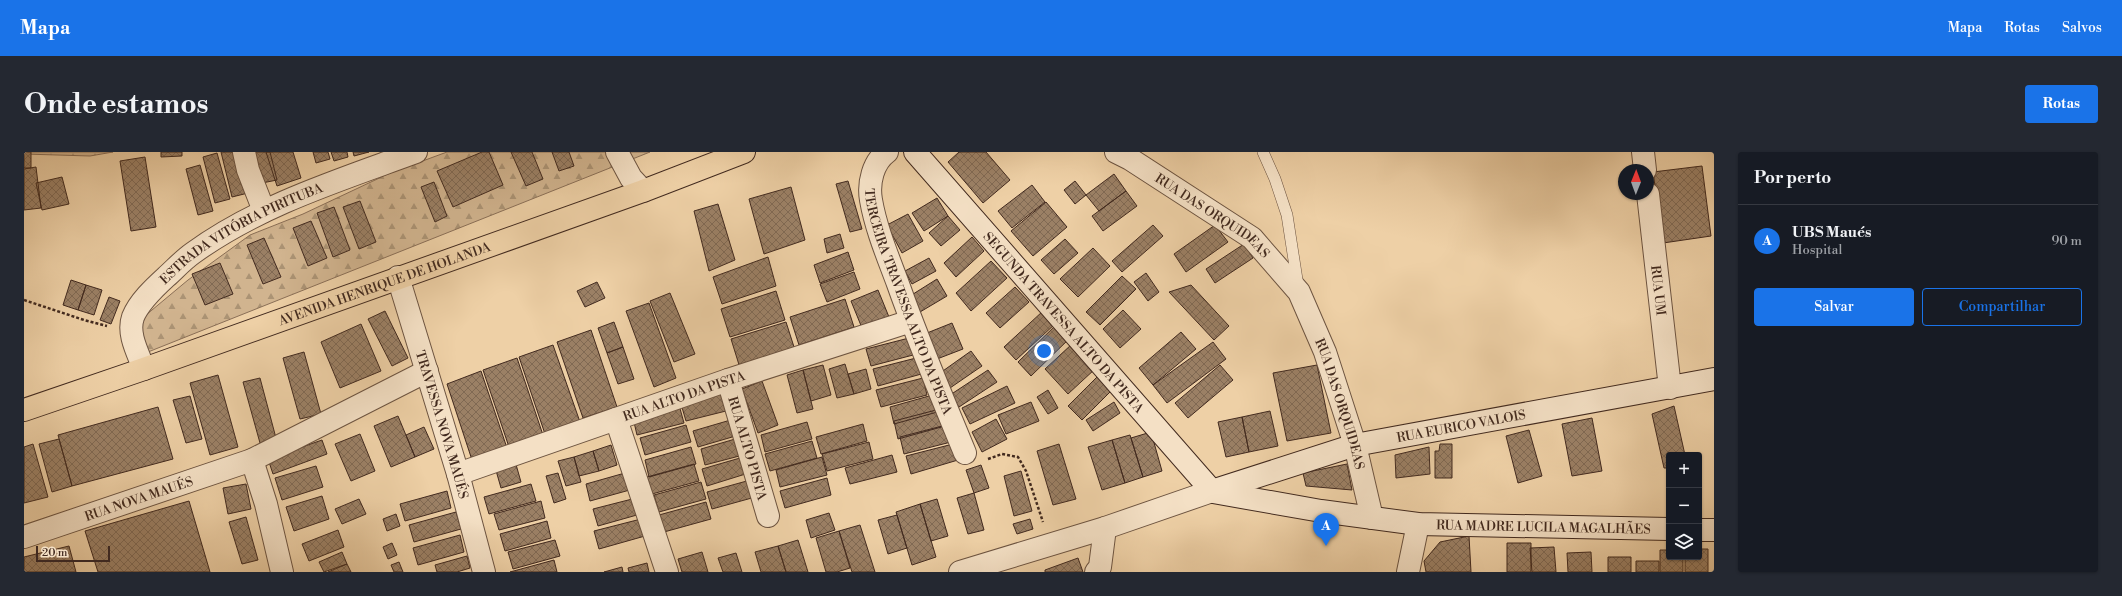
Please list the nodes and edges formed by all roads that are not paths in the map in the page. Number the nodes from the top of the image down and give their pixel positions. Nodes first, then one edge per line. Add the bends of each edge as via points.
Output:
1 (244, 152) edge
2 (416, 152) edge
3 (617, 152) edge
4 (744, 152) edge
5 (887, 152) edge
6 (915, 152) edge
7 (1116, 152) edge
8 (1263, 152) edge
9 (1643, 152) edge
10 (1644, 164) edge
11 (643, 191) junction
12 (1649, 200) edge
13 (264, 211) junction
14 (398, 277) junction
15 (1299, 292) junction
16 (911, 321) junction
17 (144, 369) junction
18 (427, 371) junction
19 (728, 380) junction
20 (1714, 380) edge
21 (1670, 388) junction
22 (24, 410) edge
23 (616, 419) junction
24 (1355, 445) junction
25 (965, 453) road end
26 (252, 460) junction
27 (458, 474) junction
28 (1212, 492) junction
29 (768, 516) dead end
30 (1372, 518) junction
31 (1418, 524) junction
32 (1104, 528) junction
33 (1666, 530) edge
34 (1702, 530) edge
35 (1714, 530) edge
36 (24, 537) edge
37 (282, 572) edge
38 (484, 572) edge
39 (667, 572) edge
40 (960, 572) edge
41 (1096, 572) edge
42 (1408, 572) edge

1 - 13 street
2 - 13 street, ESTRADA VITÓRIA PIRITUBA via 328,184
3 - 11 street via 631,178
4 - 11 main road, AVENIDA HENRIQUE DE HOLANDA
5 - 16 street, TERCEIRA TRAVESSA ALTO DA PISTA via 880,157 871,177 871,199 881,240
6 - 28 street, SEGUNDA TRAVESSA ALTO DA PISTA
7 - 15 street, RUA DAS ORQUIDEAS via 1252,238
8 - 15 lane via 1287,215
9 - 10 street
11 - 14 main road, AVENIDA HENRIQUE DE HOLANDA
12 - 21 street, RUA UM
13 - 17 street, ESTRADA VITÓRIA PIRITUBA via 237,224 192,253 141,305 133,317 130,331
14 - 17 main road, AVENIDA HENRIQUE DE HOLANDA
14 - 18 street, TRAVESSA NOVA MAUÉS
15 - 24 street, RUA DAS ORQUIDEAS via 1325,352
16 - 19 street, RUA ALTO DA PISTA
16 - 25 street, TERCEIRA TRAVESSA ALTO DA PISTA
17 - 22 main road, AVENIDA HENRIQUE DE HOLANDA
18 - 26 street, RUA NOVA MAUÉS
18 - 27 street, TRAVESSA NOVA MAUÉS
19 - 23 street, RUA ALTO DA PISTA
19 - 29 street, RUA ALTO PISTA
20 - 21 street, RUA EURICO VALOIS
21 - 24 street, RUA EURICO VALOIS
23 - 27 street, RUA ALTO DA PISTA
23 - 39 street
24 - 28 street, RUA EURICO VALOIS
24 - 30 street, RUA DAS ORQUIDEAS
26 - 36 street, RUA NOVA MAUÉS
26 - 37 street via 266,504
27 - 38 street, TRAVESSA NOVA MAUÉS
28 - 30 street, RUA MADRE LUCILA MAGALHÃES
28 - 32 street, RUA EURICO VALOIS
30 - 31 street, RUA MADRE LUCILA MAGALHÃES
31 - 33 street, RUA MADRE LUCILA MAGALHÃES
31 - 42 street
32 - 40 street, RUA EURICO VALOIS
32 - 41 street via 1100,567
34 - 35 street

